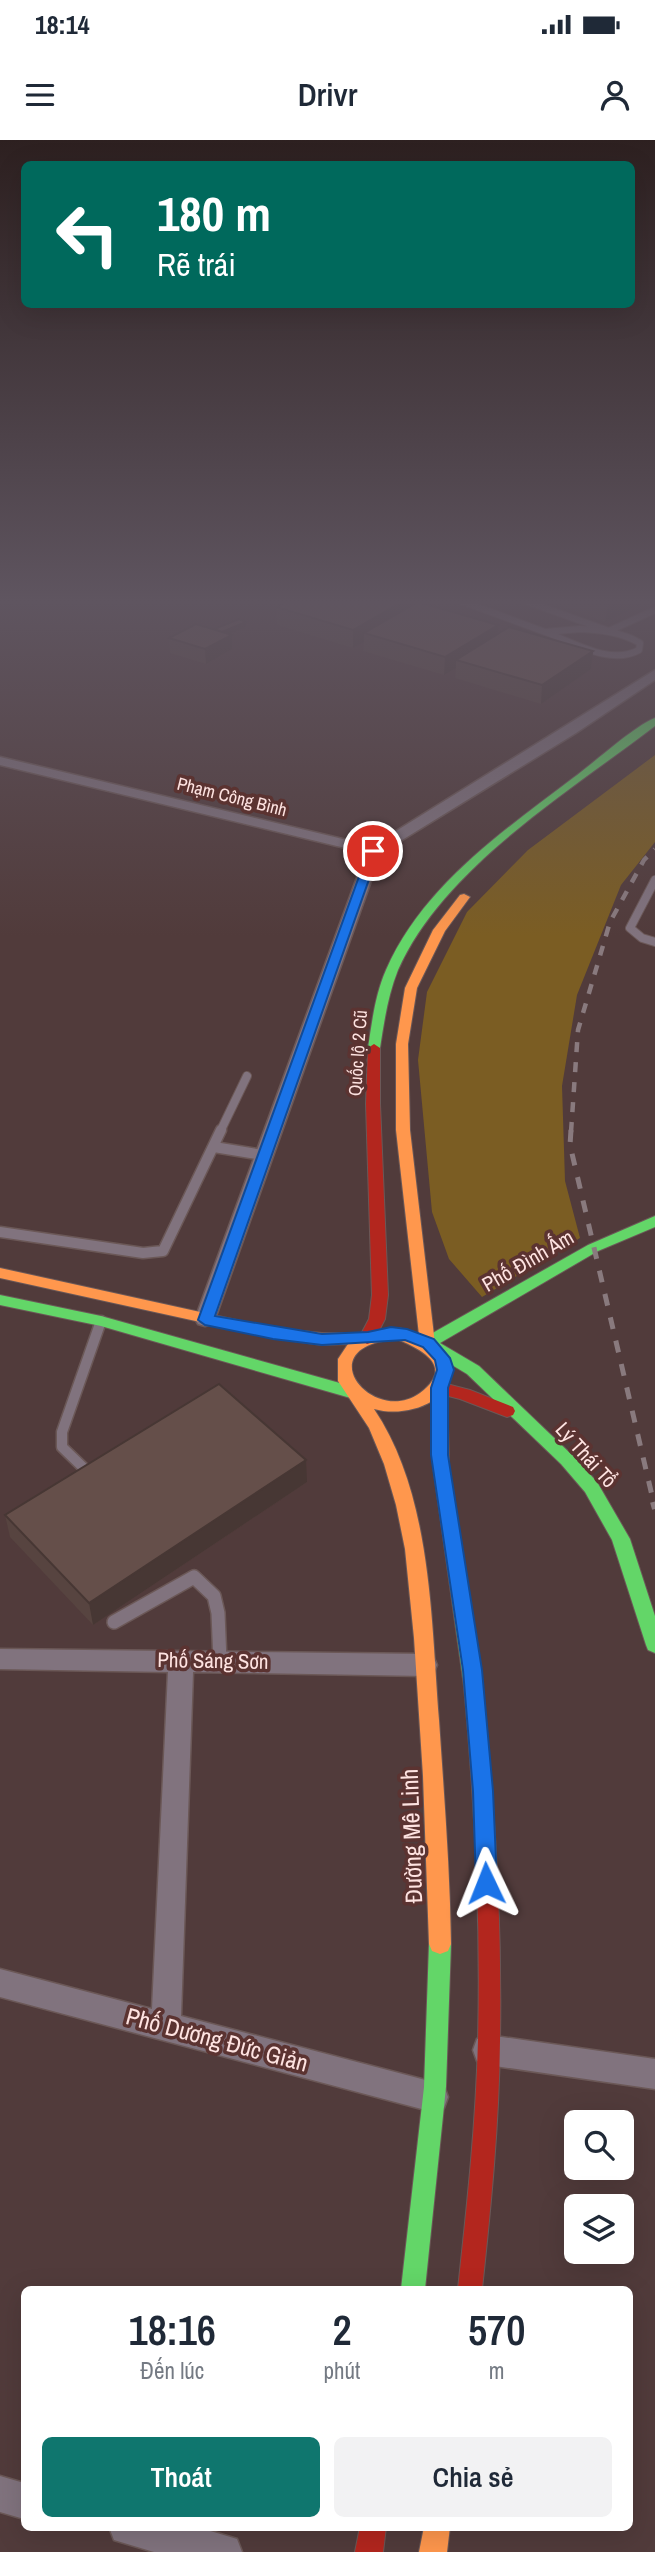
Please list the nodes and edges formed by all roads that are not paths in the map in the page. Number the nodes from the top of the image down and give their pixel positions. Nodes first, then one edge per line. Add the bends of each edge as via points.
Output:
1 (600, 711) edge
2 (655, 721) edge
3 (655, 740) edge
4 (0, 761) edge
5 (373, 851) junction
6 (497, 863) dead end
7 (655, 880) edge
8 (472, 887) dead end
9 (655, 942) edge
10 (247, 1076) dead end
11 (214, 1147) junction
12 (263, 1155) junction
13 (654, 1218) edge
14 (0, 1232) edge
15 (0, 1273) edge
16 (0, 1300) edge
17 (205, 1320) junction
18 (101, 1321) junction
19 (368, 1338) junction
20 (428, 1343) junction
21 (439, 1388) junction
22 (355, 1393) junction
23 (521, 1416) junction
24 (92, 1476) edge
25 (114, 1622) dead end
26 (655, 1645) edge
27 (0, 1659) edge
28 (181, 1660) junction
29 (220, 1661) junction
30 (425, 1665) junction
31 (0, 1983) edge
32 (166, 2027) junction
33 (488, 2050) junction
34 (655, 2074) edge
35 (433, 2097) junction
36 (413, 2286) edge
37 (470, 2286) edge
38 (0, 2494) edge
39 (21, 2500) edge
40 (143, 2531) edge
41 (372, 2531) edge
42 (436, 2531) edge
43 (224, 2552) edge
44 (369, 2552) edge
45 (433, 2552) edge

1 - 5 street
2 - 19 main road, Quốc lộ 2 Cũ via 464,867 425,911 401,948 384,986 374,1042 380,1295 377,1319
3 - 6 main road
4 - 5 street, Phạm Công Bình
5 - 12 street
7 - 9 lane via 630,928
8 - 20 main road via 439,930 423,961 411,988 402,1044 403,1130
10 - 11 lane
11 - 12 lane
11 - 14 lane via 166,1247 158,1253
12 - 17 street
13 - 20 main road, Phố Đình Ấm
15 - 17 main road
16 - 18 main road
17 - 19 main road via 299,1337
18 - 22 main road
18 - 24 lane via 62,1432 62,1447
19 - 20 main road via 399,1333
19 - 22 main road via 349,1351 343,1363 345,1381
20 - 21 main road via 444,1364 445,1377
20 - 23 main road, Lý Thái Tổ via 473,1370
21 - 22 main road via 423,1401 400,1407 375,1404
21 - 23 main road, Lý Thái Tổ
21 - 33 main road via 440,1466 472,1670 483,1791
22 - 30 main road, Đường Mê Linh via 380,1430 398,1489
23 - 26 main road, Lý Thái Tổ via 573,1466 603,1504 629,1560
25 - 29 lane via 194,1577 214,1595
27 - 28 street, Phố Sáng Sơn
28 - 29 street, Phố Sáng Sơn
28 - 32 street
29 - 30 street, Phố Sáng Sơn
30 - 35 main road, Đường Mê Linh via 438,1909 439,2019
31 - 32 street, Phố Dương Đức Giản
32 - 35 street, Phố Dương Đức Giản
33 - 34 street
33 - 37 main road
35 - 36 main road, Đường Mê Linh
38 - 39 street
40 - 43 street
41 - 44 main road
42 - 45 main road

